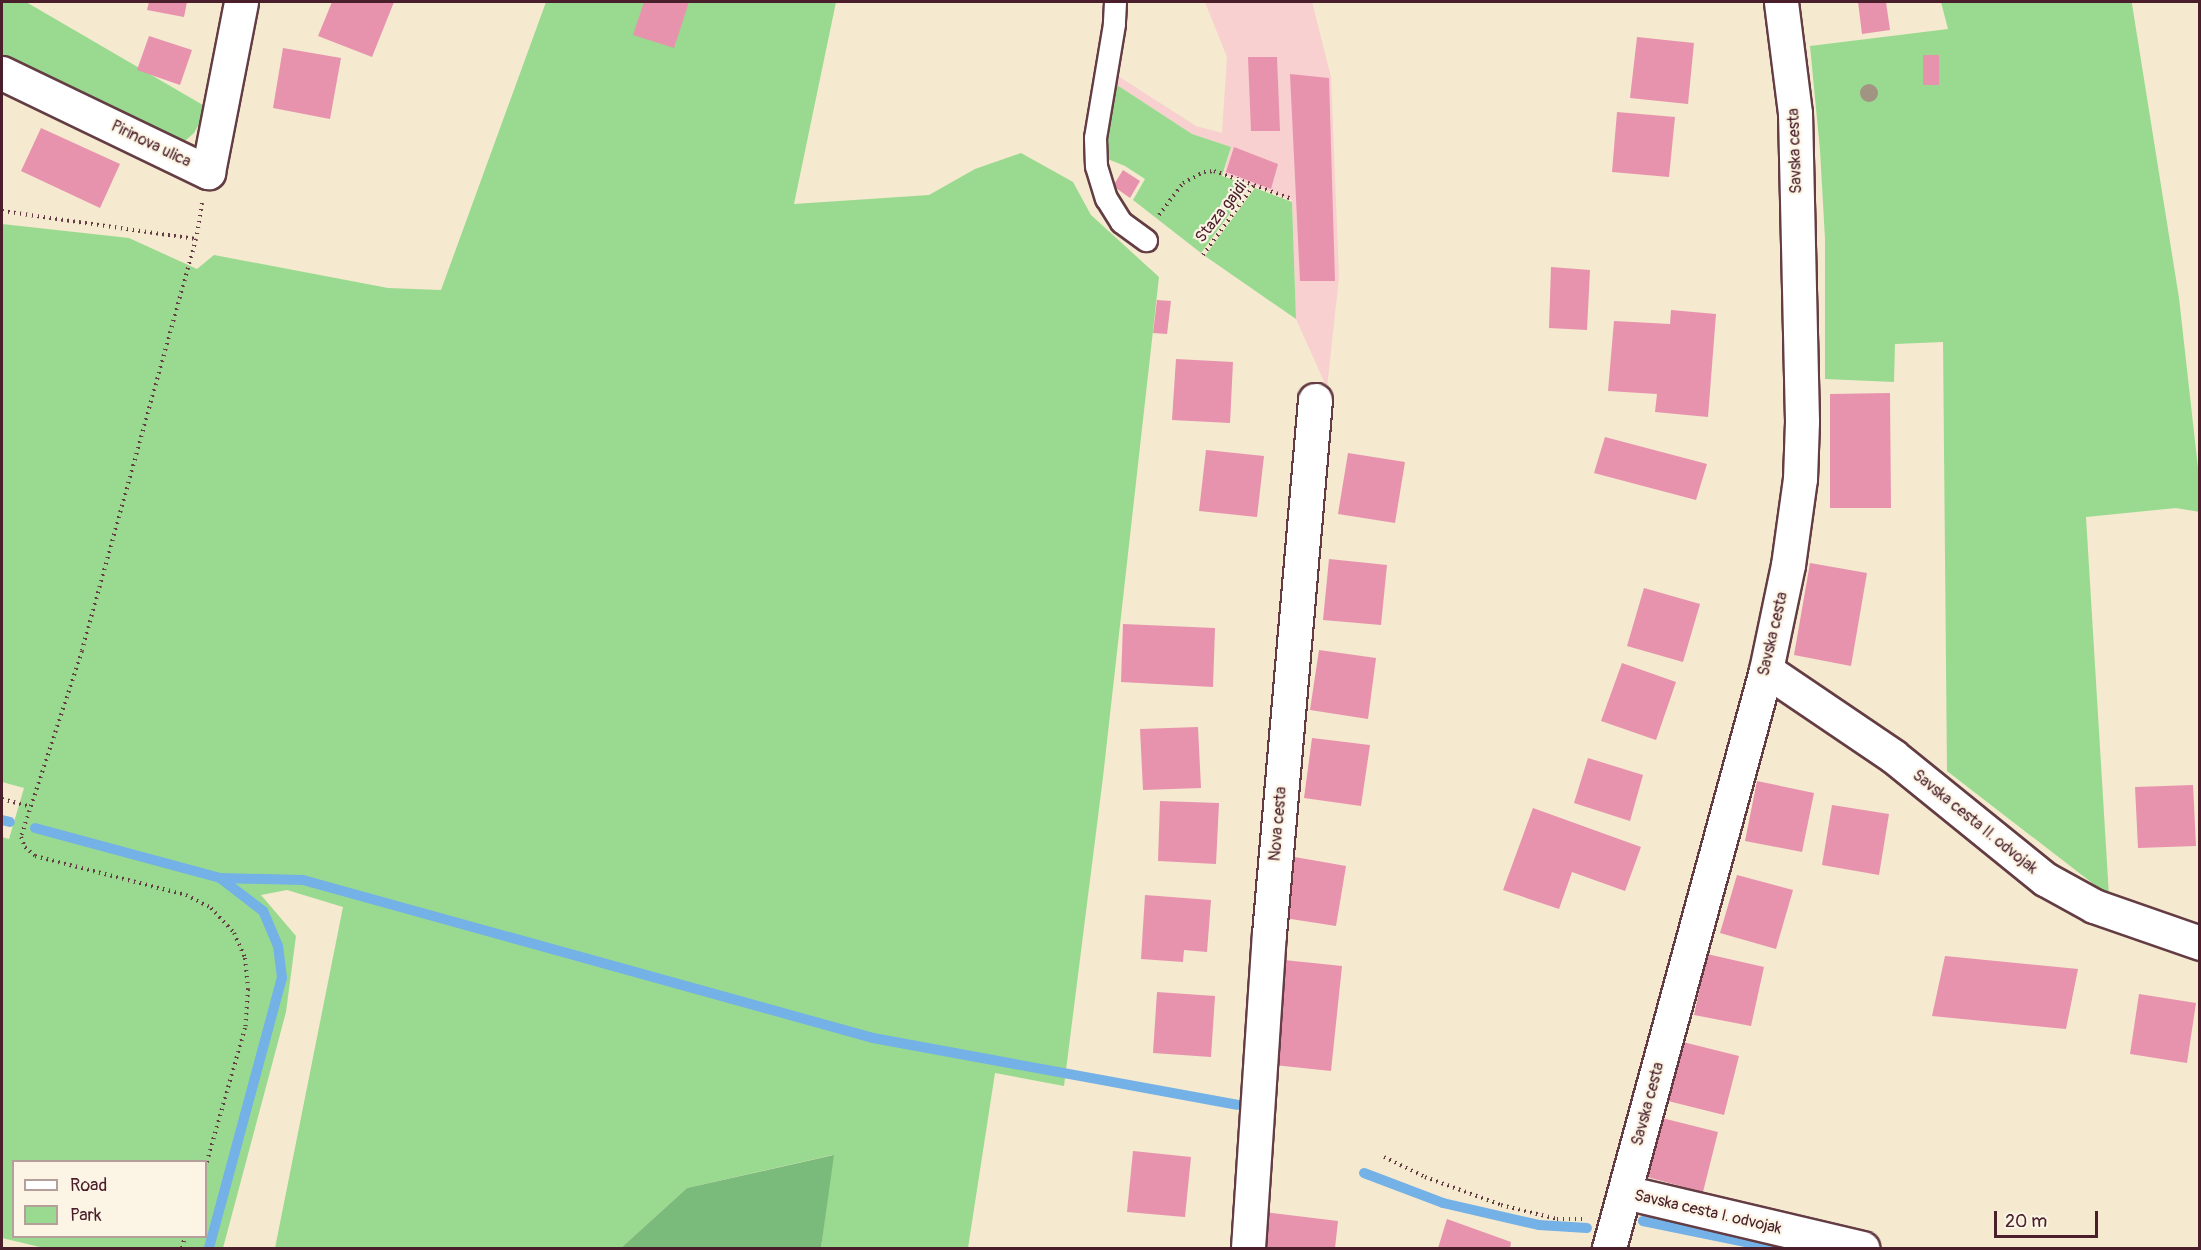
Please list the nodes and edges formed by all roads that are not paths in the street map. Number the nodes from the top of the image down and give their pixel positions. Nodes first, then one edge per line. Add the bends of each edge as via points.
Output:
1 (241, 2) edge
2 (1115, 2) edge
3 (1781, 2) edge
4 (2, 73) edge
5 (1146, 240) dead end
6 (1315, 400) dead end
7 (1766, 670) junction
8 (2199, 943) edge
9 (1617, 1220) edge
10 (1248, 1248) edge
11 (1862, 1248) edge

1 - 4 street, Pirinova ulica via 208,172
2 - 5 lane via 1095,138 1096,166 1106,198 1121,222
3 - 7 street, Savska cesta via 1795,113 1802,421 1800,479 1788,565
6 - 10 street, Nova cesta via 1270,922
7 - 8 street, Savska cesta II. odvojak via 1893,756 2045,879 2094,906
7 - 9 street, Savska cesta
9 - 11 street, Savska cesta I. odvojak

